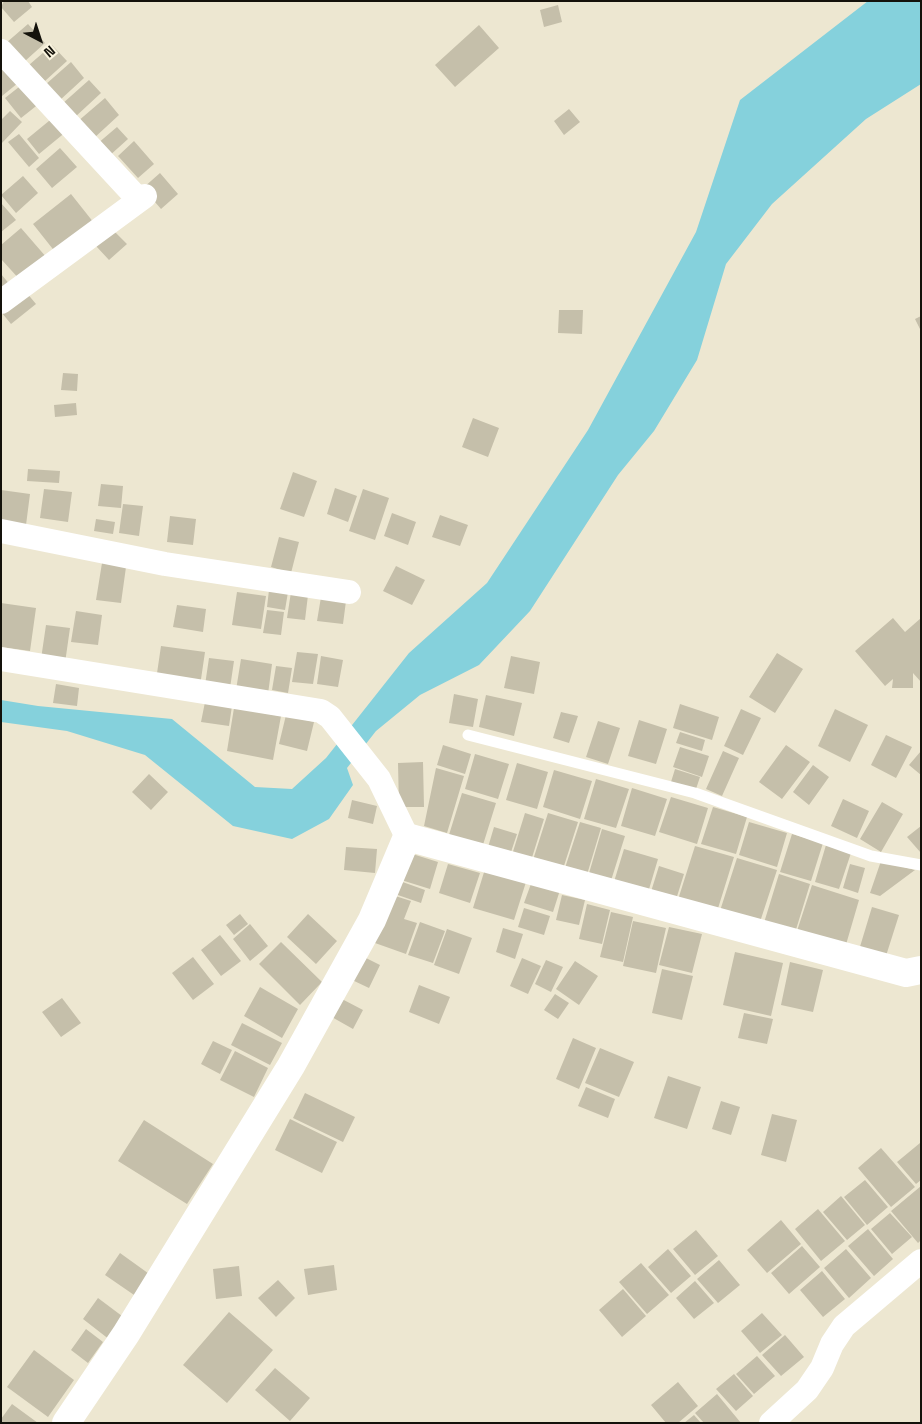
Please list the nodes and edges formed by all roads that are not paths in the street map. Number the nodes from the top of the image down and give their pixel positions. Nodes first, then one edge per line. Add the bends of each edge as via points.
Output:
1 (1, 51) edge
2 (1, 302) edge
3 (1, 531) edge
4 (349, 592) dead end
5 (1, 659) edge
6 (468, 735) dead end
7 (408, 837) junction
8 (921, 865) edge
9 (921, 970) edge
10 (921, 1261) edge
11 (66, 1423) edge
12 (771, 1423) edge

1 - 2 street via 142,198
3 - 4 street via 165,564
5 - 7 street via 321,712 330,717 379,779
6 - 8 lane via 695,793 871,856
7 - 9 street via 906,973
7 - 11 street via 372,920 291,1066 126,1334
10 - 12 street via 844,1326 807,1390

